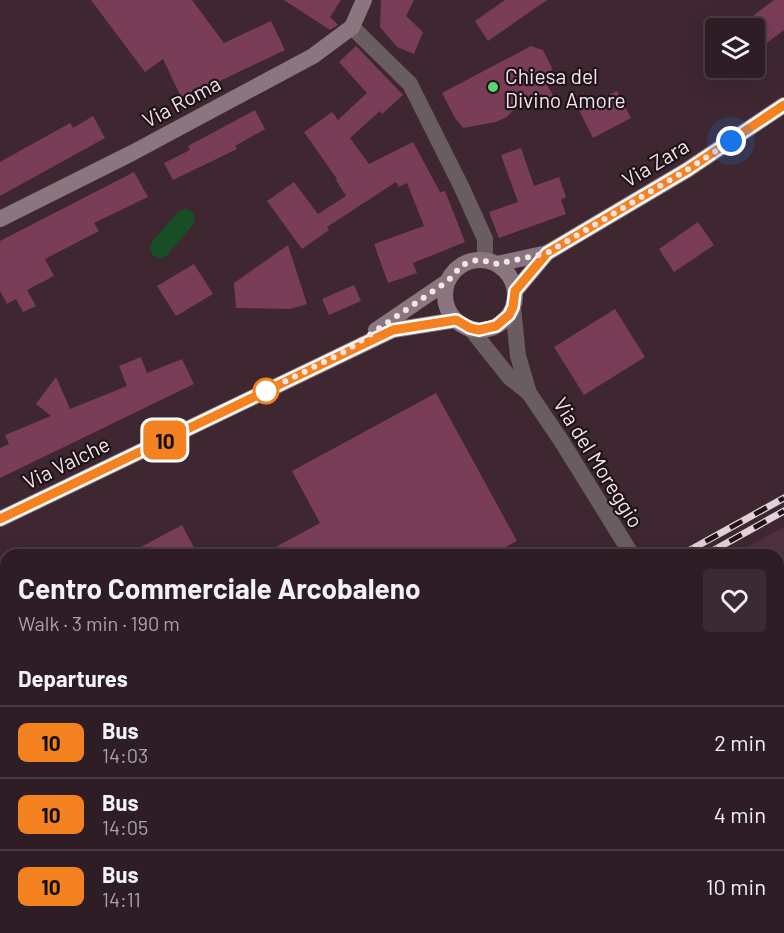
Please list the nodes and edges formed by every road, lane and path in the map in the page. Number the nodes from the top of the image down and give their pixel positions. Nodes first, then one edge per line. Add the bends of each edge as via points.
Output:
1 (364, 0) edge
2 (352, 27) junction
3 (784, 105) edge
4 (0, 219) edge
5 (547, 253) junction
6 (491, 262) junction
7 (448, 281) junction
8 (514, 299) junction
9 (463, 324) junction
10 (346, 351) junction
11 (529, 393) junction
12 (0, 519) edge
13 (628, 549) edge

1 - 2 main road, Via Roma
2 - 4 main road, Via Roma via 313,56
2 - 6 street via 410,84 462,188
3 - 5 main road, Via Zara via 687,170
5 - 6 main road, Via Zara
5 - 8 main road, Via Zara
6 - 7 main road via 477,260 462,265
6 - 8 main road via 510,276
7 - 9 main road via 446,303
7 - 10 main road, Via Valche
8 - 9 main road via 509,315 496,326 479,330
8 - 11 street, Via del Moreggio via 518,356
9 - 10 main road, Via Valche via 393,330
9 - 11 street, Via del Moreggio via 510,378
10 - 12 main road, Via Valche
11 - 13 street, Via del Moreggio

